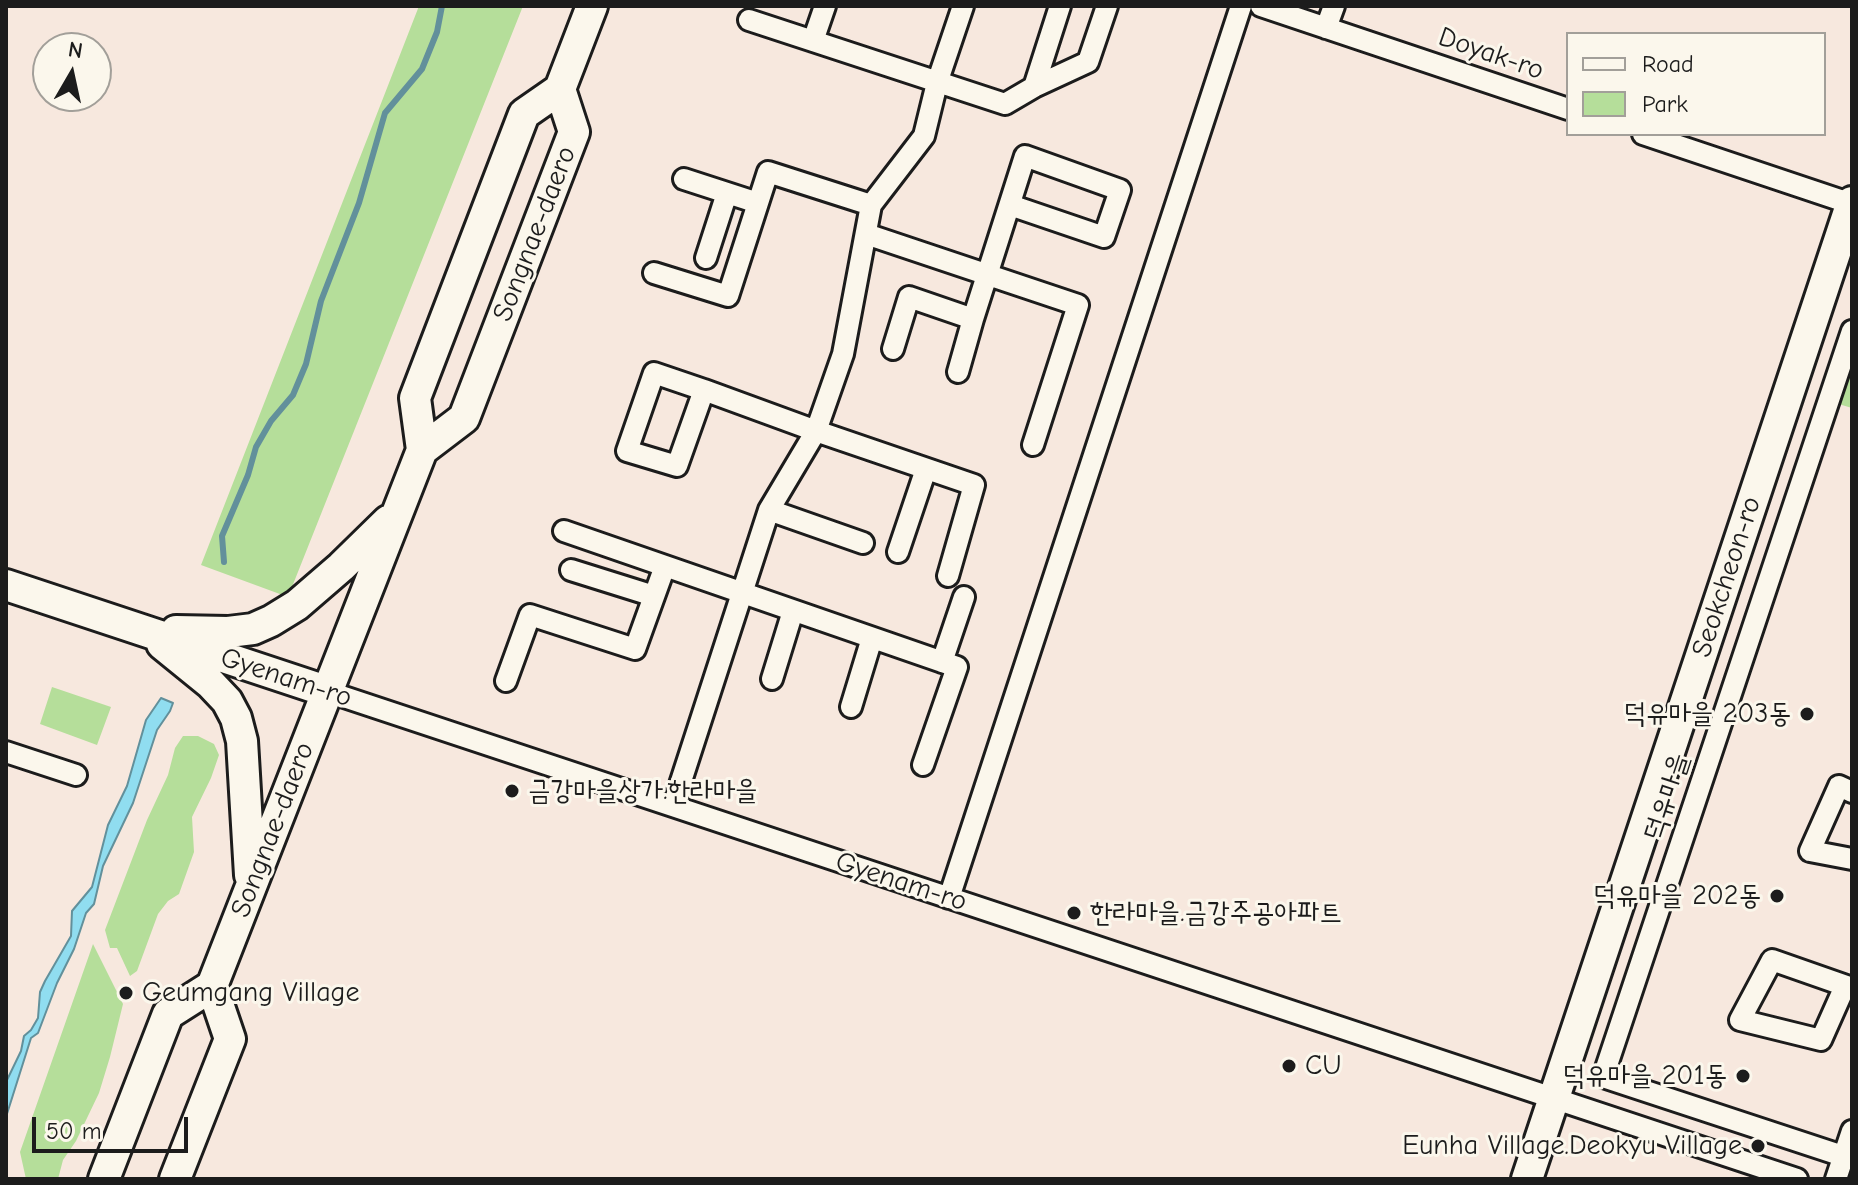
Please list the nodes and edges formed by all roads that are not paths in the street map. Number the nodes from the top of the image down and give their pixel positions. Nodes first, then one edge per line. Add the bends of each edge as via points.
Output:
1 (592, 6) edge
2 (825, 6) edge
3 (963, 6) edge
4 (1060, 6) edge
5 (1107, 6) edge
6 (1241, 6) edge
7 (1261, 6) edge
8 (1334, 6) edge
9 (749, 20) dead end
10 (1326, 28) junction
11 (813, 41) junction
12 (937, 83) junction
13 (1034, 87) junction
14 (560, 89) junction
15 (1566, 108) edge
16 (1649, 136) edge
17 (684, 179) dead end
18 (727, 193) junction
19 (758, 203) junction
20 (1852, 203) edge
21 (871, 205) junction
22 (1010, 205) junction
23 (866, 234) junction
24 (706, 258) dead end
25 (654, 273) dead end
26 (988, 275) junction
27 (973, 319) junction
28 (1852, 331) edge
29 (893, 349) dead end
30 (958, 372) dead end
31 (704, 390) junction
32 (816, 431) junction
33 (1033, 445) dead end
34 (422, 450) junction
35 (926, 469) junction
36 (769, 510) junction
37 (395, 514) junction
38 (564, 531) dead end
39 (863, 543) dead end
40 (898, 552) dead end
41 (665, 566) junction
42 (571, 570) dead end
43 (948, 576) dead end
44 (6, 585) edge
45 (742, 593) junction
46 (654, 596) junction
47 (964, 597) dead end
48 (793, 611) junction
49 (144, 631) junction
50 (872, 638) junction
51 (942, 662) junction
52 (772, 679) dead end
53 (506, 681) dead end
54 (326, 691) junction
55 (851, 707) dead end
56 (6, 752) edge
57 (923, 765) dead end
58 (76, 775) dead end
59 (1852, 792) edge
60 (673, 806) junction
61 (1852, 859) edge
62 (250, 887) junction
63 (949, 898) junction
64 (212, 986) junction
65 (1849, 987) edge
66 (1553, 1098) junction
67 (1852, 1131) edge
68 (1848, 1158) edge
69 (104, 1179) edge
70 (175, 1179) edge
71 (1527, 1179) edge
72 (1797, 1179) edge
73 (1836, 1179) edge

1 - 14 street
2 - 11 street
3 - 12 street
4 - 13 street
5 - 13 street via 1088,62
6 - 63 street
7 - 10 street, Doyak-ro
8 - 10 street
9 - 11 street
10 - 15 street, Doyak-ro
11 - 12 street
12 - 13 street via 1005,104
12 - 21 street via 924,136
14 - 34 street, Songnae-daero via 524,114 447,313 415,398
14 - 34 street, Songnae-daero via 574,132 569,146 464,418
16 - 20 street
17 - 18 street
18 - 19 street
18 - 24 street
19 - 21 street via 768,172
19 - 25 street via 728,296
20 - 66 street, Seokcheon-ro
21 - 23 street
22 - 22 street via 1025,156 1120,190 1104,237
22 - 26 street
23 - 26 street
23 - 32 street via 843,354
26 - 27 street
26 - 33 street via 1078,305
27 - 29 street via 909,297
27 - 30 street
28 - 68 street, 덕유마을 via 1603,1077
31 - 31 street via 677,466 627,451 654,373
31 - 32 street
32 - 35 street
32 - 36 street
34 - 37 street, Songnae-daero
35 - 40 street
35 - 43 street via 974,485
36 - 39 street
36 - 45 street
37 - 49 street via 297,605 271,621 228,632
37 - 54 street, Songnae-daero
38 - 41 street
41 - 45 street
41 - 46 street
42 - 46 street
44 - 49 street, Gyenam-ro
45 - 48 street
45 - 60 street
46 - 53 street via 635,649 530,615
47 - 51 street
48 - 50 street
48 - 52 street
49 - 54 street, Gyenam-ro
49 - 62 street via 210,683 236,718 242,741
50 - 51 street
50 - 55 street
51 - 57 street via 957,667
54 - 60 street, Gyenam-ro
54 - 62 street, Songnae-daero
56 - 58 street
59 - 61 street via 1839,786 1810,851
60 - 63 street, Gyenam-ro
62 - 64 street, Songnae-daero
63 - 66 street, Gyenam-ro
64 - 69 street via 168,1014
64 - 70 street via 230,1039
65 - 65 street via 1772,960 1740,1020 1821,1040
66 - 71 street, Seokcheon-ro
66 - 72 street, Gyenam-ro
67 - 68 street
68 - 73 street

